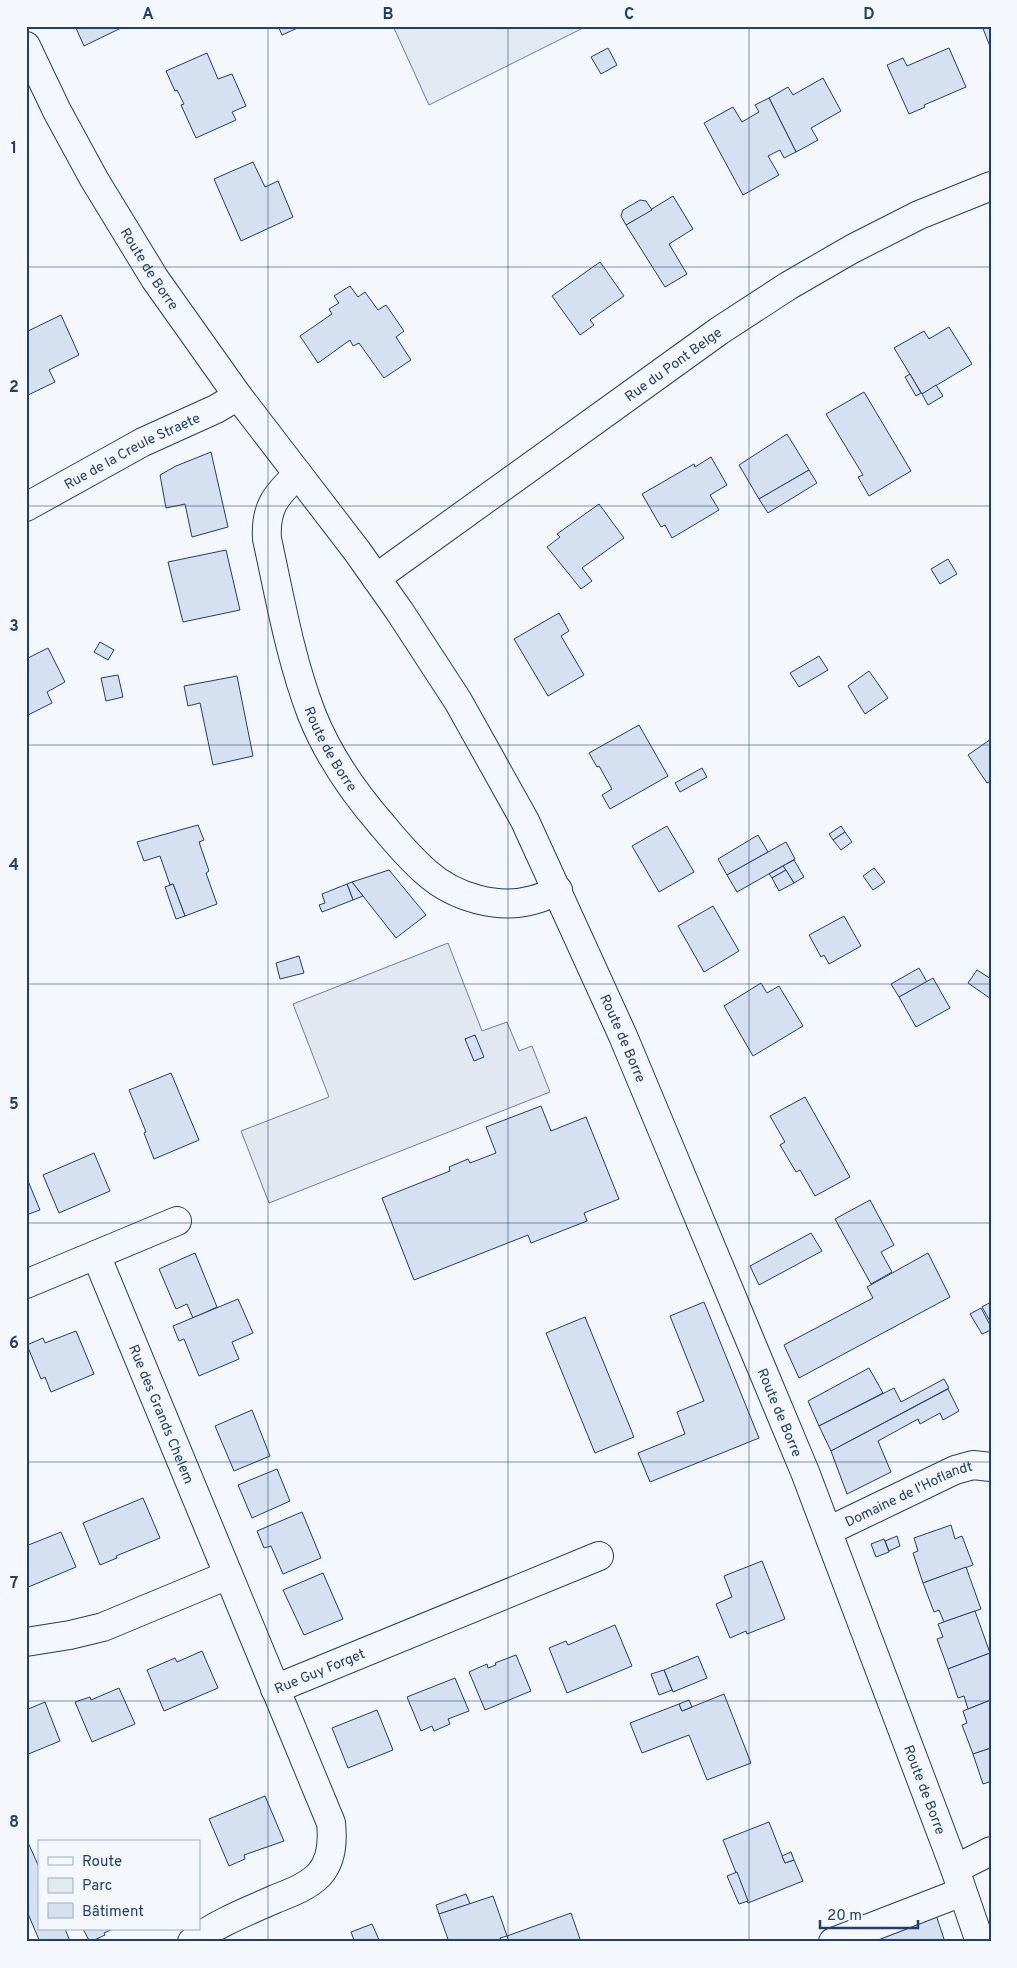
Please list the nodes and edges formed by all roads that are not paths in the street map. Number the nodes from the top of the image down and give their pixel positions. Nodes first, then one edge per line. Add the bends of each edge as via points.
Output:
1 (26, 46) edge
2 (991, 186) edge
3 (238, 396) junction
4 (298, 474) junction
5 (26, 507) edge
6 (376, 578) junction
7 (558, 890) junction
8 (177, 1221) dead end
9 (96, 1255) junction
10 (26, 1284) edge
11 (991, 1467) edge
12 (828, 1531) junction
13 (599, 1556) dead end
14 (228, 1575) junction
15 (26, 1642) edge
16 (275, 1689) junction
17 (991, 1851) edge
18 (959, 1880) junction
19 (192, 1942) edge
20 (833, 1942) edge
21 (980, 1942) edge

1 - 3 street, Route de Borre via 57,111 114,214
2 - 6 street, Rue du Pont Belge via 919,215 788,286 719,331
3 - 4 street, Route de Borre
3 - 5 street, Rue de la Creule Straete via 142,442
4 - 6 street, Route de Borre
4 - 7 street, Route de Borre via 272,501 266,526 267,539 298,672 321,735 346,777 396,841 428,875 443,885 476,898 508,903 535,900
6 - 7 street, Route de Borre via 477,734 525,821
7 - 12 street, Route de Borre via 624,1036
8 - 9 street
9 - 10 street
9 - 14 street, Rue des Grands Chelem
11 - 12 street, Domaine de l'Hoflandt via 973,1464 955,1470
12 - 18 street, Route de Borre
13 - 16 street, Rue Guy Forget
14 - 15 street via 103,1627
14 - 16 street, Rue des Grands Chelem
16 - 19 street, Rue Guy Forget via 331,1823 331,1850 319,1874 307,1884 216,1926
17 - 18 street
18 - 20 street
18 - 21 street, Route de Borre

